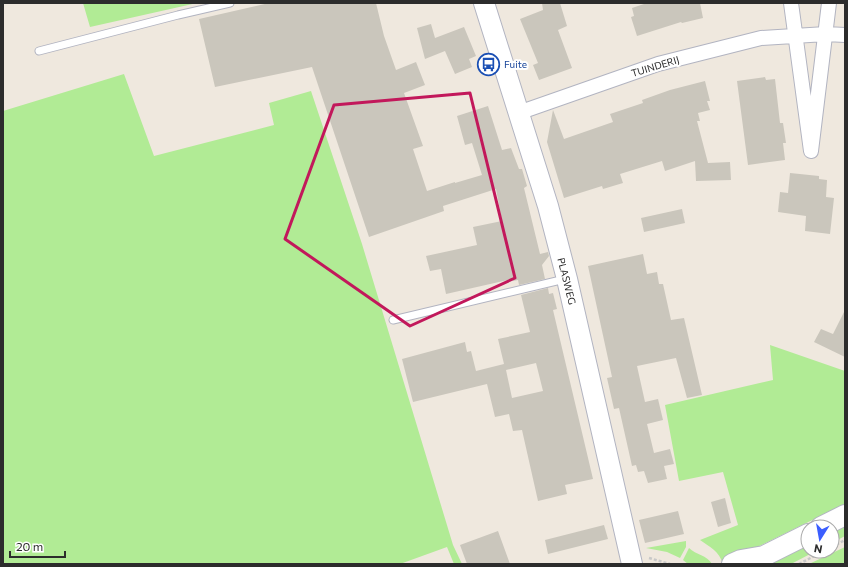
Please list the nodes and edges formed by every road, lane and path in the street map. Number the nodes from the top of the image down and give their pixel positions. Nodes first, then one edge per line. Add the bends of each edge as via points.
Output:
1 (230, 3) edge
2 (484, 3) edge
3 (791, 3) edge
4 (829, 3) edge
5 (826, 34) junction
6 (795, 36) junction
7 (845, 36) edge
8 (39, 51) dead end
9 (518, 113) junction
10 (567, 279) junction
11 (393, 320) dead end
12 (845, 514) edge
13 (836, 519) edge
14 (800, 538) edge
15 (809, 559) edge
16 (759, 560) edge
17 (632, 564) edge
18 (732, 564) edge
19 (799, 564) edge

1 - 8 lane
2 - 9 street, PLASWEG
3 - 6 street
4 - 5 street
5 - 6 street, TUINDERIJ
5 - 6 street via 811,151
5 - 7 street, TUINDERIJ
6 - 9 street, TUINDERIJ via 761,38 658,64
9 - 10 street, PLASWEG via 548,206
10 - 11 lane
10 - 17 street, PLASWEG
12 - 13 street
14 - 16 street
15 - 19 path
16 - 18 street via 741,560

